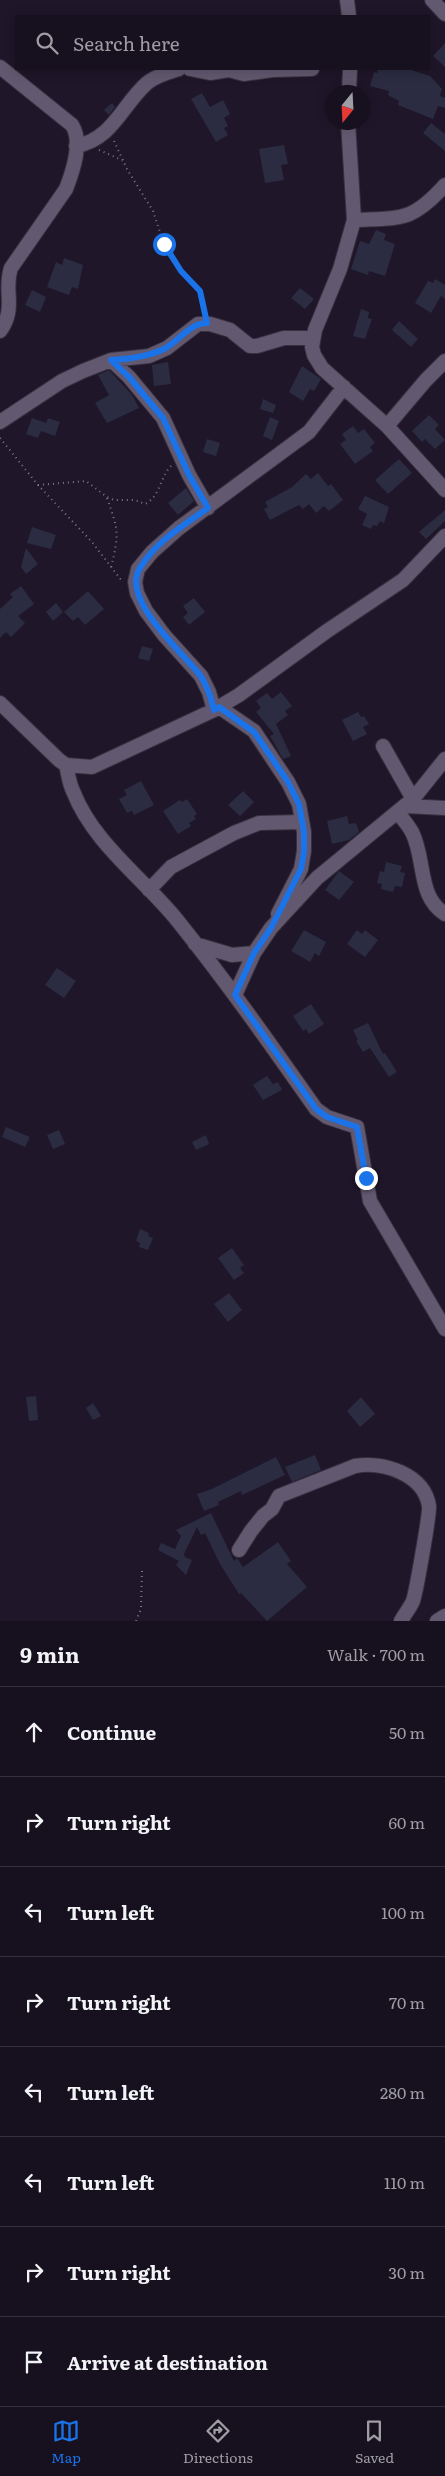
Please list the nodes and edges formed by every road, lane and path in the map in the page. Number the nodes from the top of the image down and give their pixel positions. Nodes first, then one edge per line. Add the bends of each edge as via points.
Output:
1 (347, 0) edge
2 (432, 0) edge
3 (445, 14) edge
4 (349, 15) edge
5 (0, 67) edge
6 (176, 70) edge
7 (195, 70) edge
8 (229, 70) edge
9 (229, 70) edge
10 (272, 70) edge
11 (350, 70) edge
12 (349, 85) edge
13 (109, 130) junction
14 (348, 130) edge
15 (81, 145) junction
16 (124, 162) junction
17 (445, 185) edge
18 (354, 220) junction
19 (207, 323) junction
20 (0, 331) edge
21 (313, 338) junction
22 (111, 360) junction
23 (445, 361) edge
24 (344, 387) junction
25 (0, 422) edge
26 (387, 426) junction
27 (0, 438) edge
28 (183, 462) junction
29 (38, 485) junction
30 (445, 490) edge
31 (107, 498) junction
32 (208, 508) junction
33 (445, 536) edge
34 (111, 568) junction
35 (122, 581) dead end
36 (0, 704) edge
37 (216, 708) junction
38 (383, 746) dead end
39 (445, 759) edge
40 (66, 765) junction
41 (406, 806) junction
42 (445, 808) edge
43 (302, 822) junction
44 (149, 890) junction
45 (445, 914) edge
46 (271, 928) junction
47 (195, 944) junction
48 (254, 953) junction
49 (235, 995) junction
50 (445, 1329) edge
51 (239, 1550) dead end
52 (142, 1569) dead end
53 (445, 1616) edge
54 (136, 1621) edge
55 (401, 1621) edge
56 (437, 1621) edge

1 - 4 street
2 - 3 street
5 - 15 street via 72,125
6 - 13 street via 149,81
7 - 8 street via 210,73
9 - 10 street via 244,74
11 - 12 street
13 - 15 street
13 - 16 path
14 - 18 street
15 - 16 path
15 - 20 street via 66,189 11,268 9,316
16 - 19 path via 153,211 164,244 181,271 200,291
17 - 18 street via 415,214
18 - 21 street via 348,246
19 - 21 street via 230,330 250,346 284,338
19 - 22 street via 198,324 167,348 149,356
21 - 24 street via 314,355 322,368
22 - 25 street via 62,381
22 - 28 street via 163,418
23 - 26 street
24 - 26 street
24 - 32 street via 309,432
26 - 30 street
27 - 29 path
28 - 31 path via 170,466 150,502
28 - 32 street
29 - 31 path via 86,481
29 - 34 path via 92,542
31 - 34 path via 118,527 118,542
32 - 37 street via 152,552 138,569 135,582 146,611 201,676
33 - 37 street via 396,585
34 - 35 path
36 - 40 street
37 - 40 street via 92,767
37 - 43 street via 254,732 288,782 299,804
38 - 41 street
39 - 41 street
40 - 44 street via 72,790 84,813
41 - 42 street
41 - 45 street via 428,896 434,907
41 - 46 street via 317,878
43 - 44 street via 259,823 234,833 171,867
43 - 46 street via 304,852 301,869
44 - 47 street
46 - 48 street
47 - 48 street via 232,954
47 - 49 street
48 - 49 street
49 - 50 street via 316,1109 327,1117 357,1127 370,1201
51 - 55 street via 279,1496 368,1463 397,1471 422,1490 430,1508 413,1601
52 - 54 path via 141,1609
53 - 56 street

